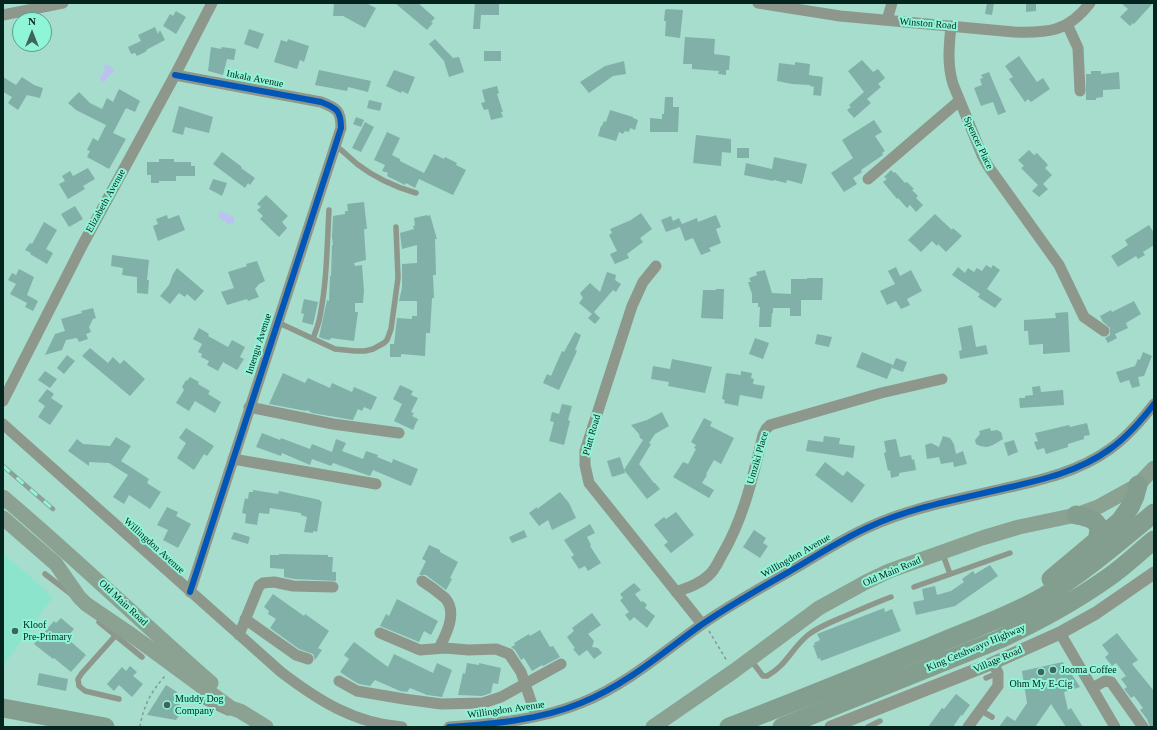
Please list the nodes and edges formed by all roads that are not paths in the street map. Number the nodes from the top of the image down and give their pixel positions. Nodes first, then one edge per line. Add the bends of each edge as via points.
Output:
1 (63, 3) edge
2 (212, 3) edge
3 (758, 3) edge
4 (892, 3) edge
5 (1090, 3) edge
6 (3, 15) edge
7 (887, 20) junction
8 (1067, 24) junction
9 (951, 26) junction
10 (175, 75) junction
11 (1080, 91) dead end
12 (959, 101) junction
13 (332, 106) joint
14 (335, 145) junction
15 (868, 179) dead end
16 (416, 193) dead end
17 (328, 210) dead end
18 (396, 227) dead end
19 (656, 266) dead end
20 (277, 322) junction
21 (1104, 331) dead end
22 (313, 339) junction
23 (942, 379) dead end
24 (3, 401) edge
25 (1154, 404) edge
26 (250, 407) junction
27 (3, 424) edge
28 (399, 433) dead end
29 (232, 459) junction
30 (1154, 468) edge
31 (376, 484) dead end
32 (1138, 485) junction
33 (3, 497) edge
34 (1154, 502) edge
35 (1154, 514) edge
36 (1076, 515) junction
37 (3, 518) edge
38 (1154, 540) edge
39 (1096, 542) junction
40 (942, 552) junction
41 (1010, 553) dead end
42 (1154, 573) edge
43 (45, 574) dead end
44 (950, 574) junction
45 (422, 581) dead end
46 (105, 586) junction
47 (914, 586) dead end
48 (1042, 586) junction
49 (333, 587) dead end
50 (190, 592) junction
51 (676, 592) junction
52 (891, 597) dead end
53 (86, 603) junction
54 (125, 605) junction
55 (245, 620) junction
56 (702, 624) junction
57 (973, 629) junction
58 (119, 631) junction
59 (380, 633) dead end
60 (1060, 633) junction
61 (238, 635) junction
62 (439, 648) junction
63 (142, 657) dead end
64 (750, 659) junction
65 (308, 660) dead end
66 (561, 664) dead end
67 (996, 668) junction
68 (986, 678) dead end
69 (339, 681) dead end
70 (525, 685) junction
71 (1092, 688) junction
72 (3, 696) edge
73 (119, 699) dead end
74 (202, 701) dead end
75 (3, 708) edge
76 (980, 710) junction
77 (244, 714) junction
78 (536, 716) junction
79 (876, 716) junction
80 (992, 717) dead end
81 (63, 719) junction
82 (839, 726) edge
83 (104, 727) edge
84 (266, 727) edge
85 (402, 727) edge
86 (449, 727) edge
87 (653, 727) edge
88 (729, 727) edge
89 (782, 727) edge
90 (868, 727) edge
91 (968, 727) edge
92 (1114, 727) edge
93 (1142, 727) edge

1 - 6 street
2 - 10 street, Elizabeth Avenue
3 - 7 street, Winston Road via 810,12
4 - 7 street
5 - 8 street, Winston Road
7 - 9 street, Winston Road
8 - 9 street, Winston Road via 1051,31 1037,32
8 - 11 street via 1078,48
9 - 12 street, Spencer Place via 948,66
10 - 13 street, Inkala Avenue
10 - 24 street, Elizabeth Avenue via 83,244
12 - 15 street
12 - 21 street, Spencer Place via 988,166 1059,265 1084,317
13 - 14 street, Intengu Avenue via 340,116 341,128
14 - 16 lane via 357,163 386,181
14 - 20 street, Intengu Avenue
17 - 22 lane via 325,282 320,318
18 - 22 lane via 398,278 392,329 387,340 373,349 355,351 335,349
19 - 51 street, Platt Road via 643,282 632,306 585,451 585,465 589,482
20 - 22 lane
20 - 26 street, Intengu Avenue
23 - 51 street, Umziki Place via 770,425 763,435 747,498 727,547 710,575
25 - 56 street, Willingdon Avenue via 1127,436 1109,450 1076,468 1054,476 898,515 868,527
26 - 28 street via 333,424
26 - 29 street, Intengu Avenue
27 - 50 street, Willingdon Avenue
29 - 31 street
29 - 50 street, Intengu Avenue
30 - 32 main road, Old Main Road
32 - 36 main road, Old Main Road via 1098,507
32 - 39 highway via 1126,514
33 - 46 main road, Old Main Road
34 - 48 highway, King Cetshwayo Highway via 1072,568
35 - 57 highway, King Cetshwayo Highway via 1080,573 1042,597
36 - 39 highway via 1096,522 1099,534
36 - 40 main road, Old Main Road via 1019,527
37 - 53 main road, Old Main Road via 56,564
38 - 89 highway, King Cetshwayo Highway via 1111,576 1035,623
39 - 48 highway
40 - 44 lane
40 - 64 main road, Old Main Road via 889,571 845,593 819,608
41 - 44 lane
42 - 60 street, Village Road via 1096,613
43 - 53 lane
44 - 47 lane
45 - 62 street via 446,599 450,606 448,630
46 - 53 main road via 105,601 100,605
46 - 54 main road, Old Main Road
48 - 57 highway, King Cetshwayo Highway via 989,614
49 - 55 street via 263,583 259,586
50 - 61 street, Willingdon Avenue
51 - 56 street, Platt Road
52 - 64 lane via 821,626 798,644 786,662 768,676 763,676
53 - 58 main road, Old Main Road
54 - 58 main road via 126,620
54 - 77 main road, Old Main Road
55 - 61 street
55 - 65 street via 296,656
56 - 78 street, Willingdon Avenue via 603,694 557,712
57 - 88 highway, King Cetshwayo Highway
58 - 63 lane
58 - 73 lane via 82,673 78,682 85,691
58 - 77 main road, Old Main Road via 231,708
59 - 62 street via 420,650
60 - 67 street, Village Road
60 - 71 street
61 - 85 street, Willingdon Avenue via 281,672 317,698 363,720
62 - 70 street via 496,649 509,654
64 - 87 main road, Old Main Road
66 - 70 street
67 - 68 lane
67 - 76 street via 998,686
67 - 79 street, Village Road
69 - 70 street via 357,691 441,704 483,703
70 - 78 street
71 - 92 street
71 - 93 street via 1105,681 1111,682
72 - 81 highway
74 - 77 lane via 227,712
75 - 81 highway
76 - 80 lane
76 - 91 street
77 - 84 main road, Old Main Road
78 - 86 street, Willingdon Avenue
79 - 82 street, Village Road
79 - 90 lane
81 - 83 highway

